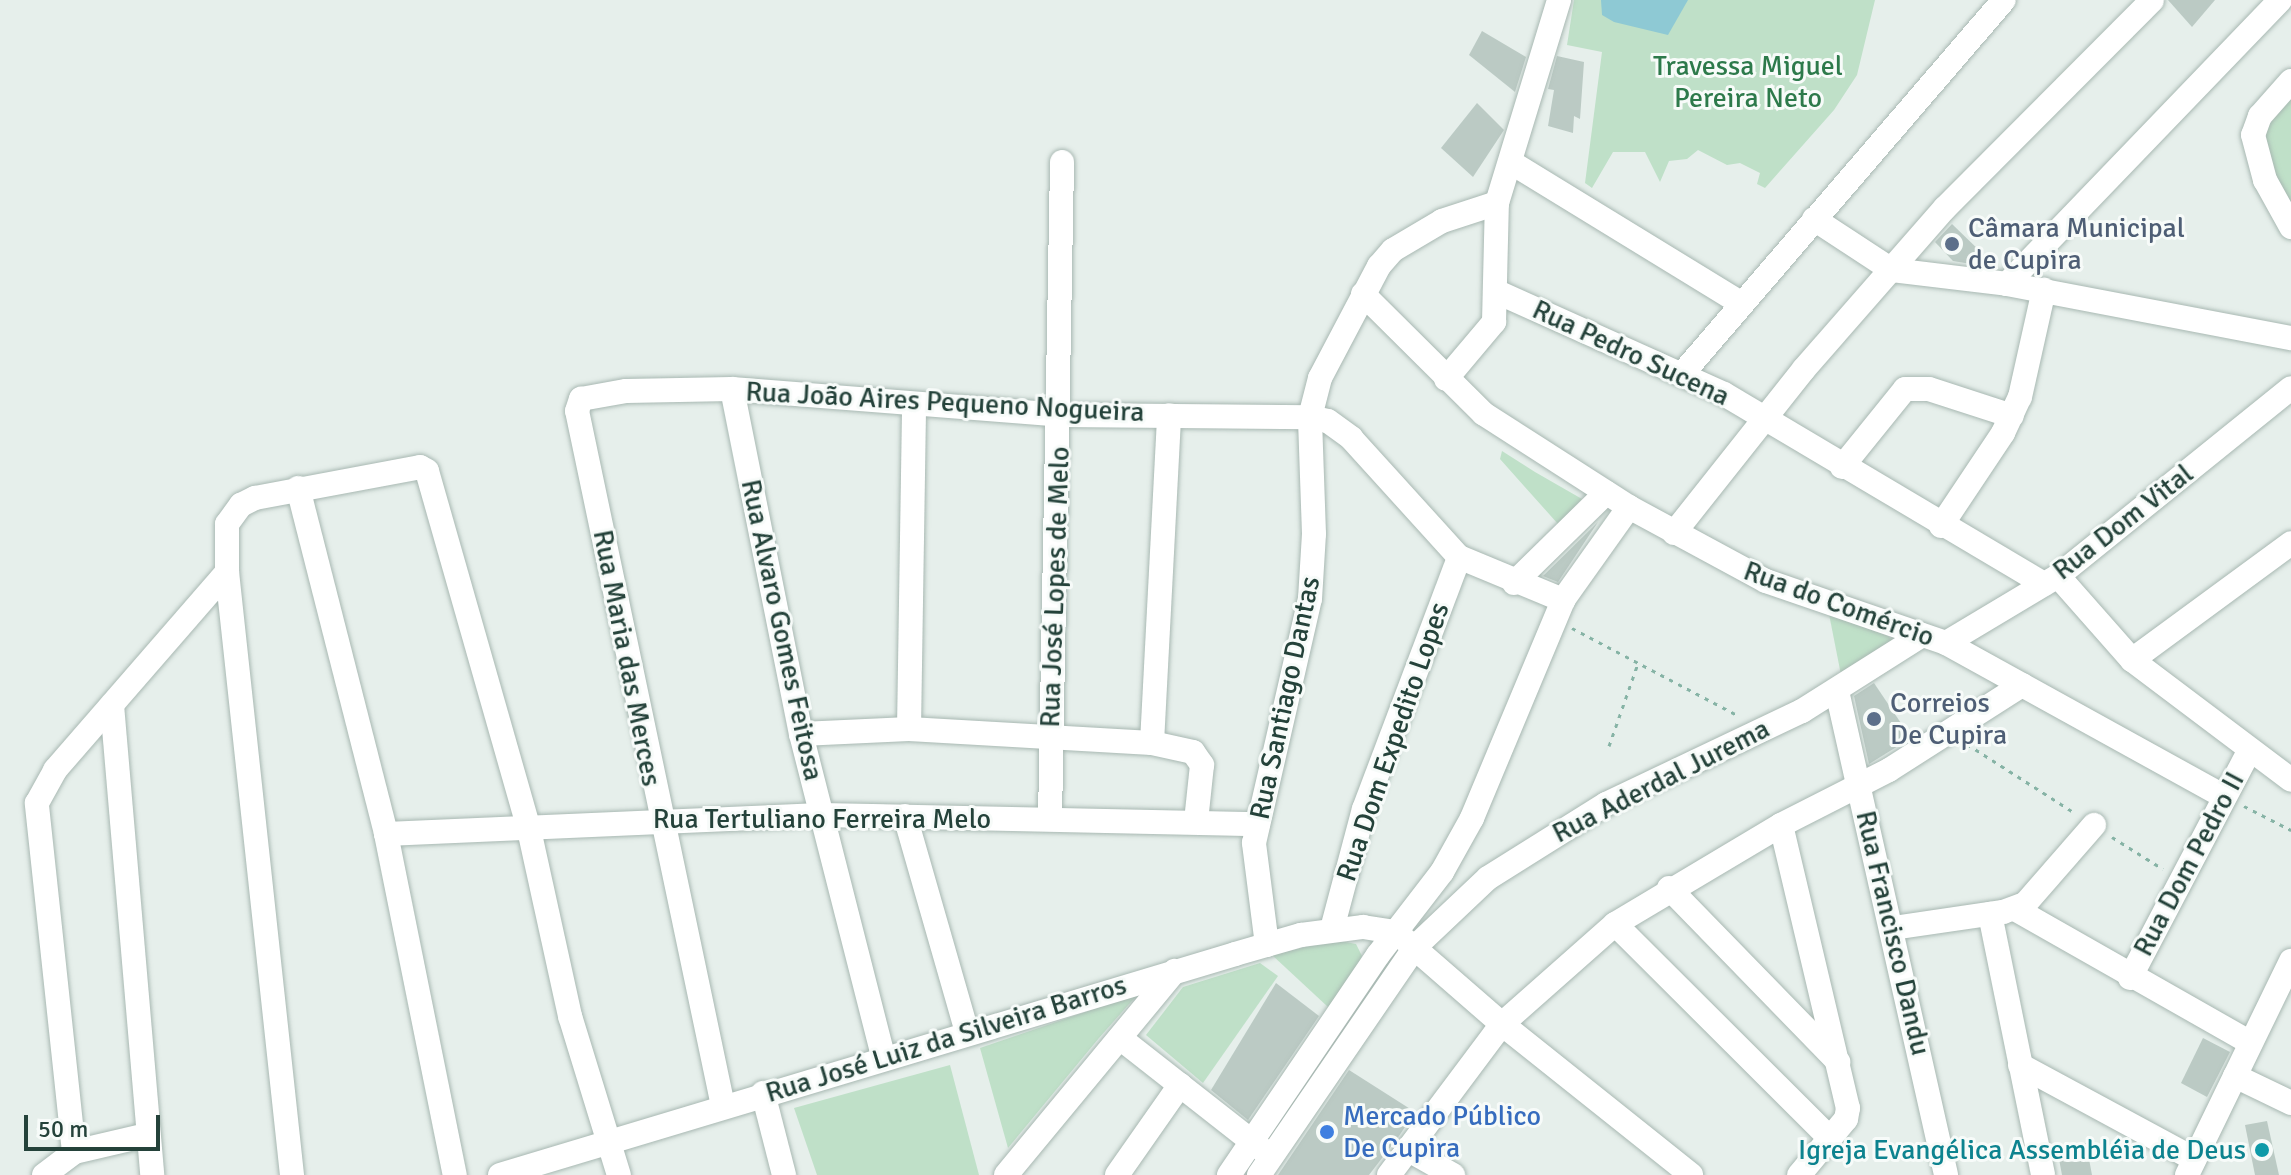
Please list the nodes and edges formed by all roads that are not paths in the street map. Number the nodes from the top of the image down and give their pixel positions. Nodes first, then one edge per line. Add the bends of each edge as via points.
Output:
1 (1559, 0) edge
2 (2004, 0) edge
3 (2152, 0) edge
4 (2280, 0) edge
5 (2291, 81) edge
6 (1062, 162) dead end
7 (1512, 163) junction
8 (1497, 203) junction
9 (1814, 219) junction
10 (2291, 227) edge
11 (1892, 270) junction
12 (2007, 284) junction
13 (2044, 290) junction
14 (1495, 291) junction
15 (1363, 294) junction
16 (1742, 304) junction
17 (2291, 338) edge
18 (1683, 373) junction
19 (1446, 379) junction
20 (2291, 388) edge
21 (732, 389) junction
22 (581, 399) joint
23 (914, 405) junction
24 (1061, 415) junction
25 (1169, 415) junction
26 (2012, 416) junction
27 (1310, 417) junction
28 (1766, 420) junction
29 (1842, 467) junction
30 (298, 488) junction
31 (1606, 493) junction
32 (1629, 507) junction
33 (1941, 526) junction
34 (1674, 533) junction
35 (2291, 543) edge
36 (1459, 557) junction
37 (227, 572) junction
38 (2051, 580) junction
39 (1514, 583) junction
40 (1559, 609) junction
41 (1922, 635) junction
42 (1946, 643) junction
43 (2132, 660) junction
44 (2022, 685) junction
45 (1837, 691) junction
46 (112, 705) junction
47 (909, 729) junction
48 (801, 734) junction
49 (1051, 737) junction
50 (1152, 743) junction
51 (2249, 751) junction
52 (2288, 771) edge
53 (1859, 788) junction
54 (2223, 796) junction
55 (821, 815) junction
56 (905, 816) junction
57 (1050, 819) junction
58 (660, 820) junction
59 (1196, 821) junction
60 (1258, 824) junction
61 (528, 825) junction
62 (1781, 825) junction
63 (2094, 825) road end
64 (386, 834) junction
65 (1457, 848) junction
66 (1488, 878) junction
67 (1669, 888) junction
68 (2015, 909) junction
69 (1990, 914) junction
70 (1615, 924) junction
71 (1893, 928) junction
72 (1332, 929) junction
73 (1405, 939) junction
74 (1267, 945) junction
75 (2291, 961) edge
76 (1175, 971) junction
77 (2130, 978) junction
78 (1502, 1024) junction
79 (967, 1032) junction
80 (1120, 1038) junction
81 (2251, 1043) junction
82 (883, 1056) junction
83 (1838, 1062) junction
84 (2020, 1065) junction
85 (2235, 1076) junction
86 (1180, 1085) junction
87 (763, 1093) junction
88 (2291, 1103) edge
89 (723, 1106) junction
90 (1830, 1138) junction
91 (607, 1142) junction
92 (1251, 1142) junction
93 (1407, 1149) junction
94 (74, 1152) junction
95 (146, 1160) edge
96 (1266, 1166) edge
97 (2191, 1167) edge
98 (44, 1175) edge
99 (292, 1175) edge
100 (455, 1175) edge
101 (500, 1175) edge
102 (619, 1175) edge
103 (784, 1175) edge
104 (1006, 1175) edge
105 (1117, 1175) edge
106 (1229, 1175) edge
107 (1389, 1175) edge
108 (1453, 1175) edge
109 (1691, 1175) edge
110 (1799, 1175) edge
111 (1946, 1175) edge
112 (2043, 1175) edge

1 - 7 street
2 - 9 street
3 - 11 street via 1963,189
4 - 12 street
5 - 10 street via 2260,116 2253,135 2265,180
6 - 24 street, Rua José Lopes de Melo
7 - 8 street
7 - 16 street
8 - 14 street
8 - 15 street, Rua Santiago Dantas via 1413,234 1379,266
9 - 11 street
9 - 16 street
11 - 12 street
11 - 28 street
12 - 13 street
13 - 17 street
13 - 26 street via 2031,367
14 - 18 street, Rua Pedro Sucena
14 - 19 street via 1490,331
15 - 19 street, Rua do Comércio
15 - 27 street, Rua Santiago Dantas via 1320,378
16 - 18 street
18 - 28 street, Rua Pedro Sucena
19 - 31 street, Rua do Comércio via 1506,429
20 - 38 street, Rua Dom Vital
21 - 22 street, Rua João Aires Pequeno Nogueira via 626,391
21 - 23 street, Rua João Aires Pequeno Nogueira
21 - 48 street, Rua Alvaro Gomes Feitosa
22 - 58 street, Rua Maria das Merces via 577,411
23 - 24 street, Rua João Aires Pequeno Nogueira
23 - 47 street
24 - 25 street, Rua João Aires Pequeno Nogueira
24 - 49 street, Rua José Lopes de Melo
25 - 27 street, Rua João Aires Pequeno Nogueira
25 - 50 street
26 - 29 street via 1929,389 1905,389
26 - 33 street
27 - 36 street via 1328,421 1351,438
27 - 60 street, Rua Santiago Dantas via 1312,587
28 - 29 street, Rua Pedro Sucena
28 - 34 street
29 - 33 street, Rua Pedro Sucena
30 - 37 street via 255,498 233,514 225,538
30 - 61 street via 420,467 427,471
30 - 64 street
31 - 32 street, Rua do Comércio
31 - 39 street
32 - 34 street, Rua do Comércio
32 - 40 street
33 - 38 street, Rua Pedro Sucena
34 - 41 street, Rua do Comércio via 1766,581
35 - 43 street
36 - 39 street
36 - 72 street, Rua Dom Expedito Lopes via 1364,809
37 - 46 street
37 - 99 street
38 - 42 street, Rua Dom Vital
38 - 43 street, Rua Pedro Sucena
39 - 40 street
40 - 65 street
41 - 42 street, Rua do Comércio
41 - 45 street, Rua Aderdal Jurema
42 - 44 street, Rua do Comércio
43 - 51 street, Rua Pedro Sucena
44 - 53 street
44 - 54 street, Rua do Comércio
45 - 53 street, Rua Francisco Dandu
45 - 66 street, Rua Aderdal Jurema via 1606,804
46 - 94 street via 55,770 37,803
46 - 95 street
47 - 48 street
47 - 49 street
48 - 55 street, Rua Alvaro Gomes Feitosa
49 - 50 street
49 - 57 street, Rua José Lopes de Melo
50 - 59 street via 1199,756
51 - 52 street, Rua Pedro Sucena
51 - 54 street, Rua Dom Pedro II
53 - 62 street
53 - 71 street, Rua Francisco Dandu
54 - 77 street, Rua Dom Pedro II
55 - 56 street, Rua Tertuliano Ferreira Melo
55 - 58 street, Rua Tertuliano Ferreira Melo
55 - 82 street, Rua Alvaro Gomes Feitosa
56 - 57 street, Rua Tertuliano Ferreira Melo
56 - 79 street
57 - 59 street, Rua Tertuliano Ferreira Melo
58 - 61 street, Rua Tertuliano Ferreira Melo
58 - 89 street, Rua Maria das Merces
59 - 60 street, Rua Tertuliano Ferreira Melo
60 - 74 street, Rua Santiago Dantas via 1253,862
61 - 64 street, Rua Tertuliano Ferreira Melo
61 - 91 street via 558,967
62 - 67 street
62 - 83 street
63 - 68 street via 2034,897
64 - 100 street
65 - 66 street
65 - 73 street
66 - 73 street, Rua Aderdal Jurema
67 - 70 street
67 - 83 street
68 - 69 street
68 - 77 street
69 - 71 street
69 - 84 street
70 - 78 street
70 - 90 street
71 - 111 street, Rua Francisco Dandu
72 - 73 street, Rua José Luiz da Silveira Barros
72 - 74 street, Rua José Luiz da Silveira Barros
73 - 78 street
73 - 92 street
73 - 96 street
74 - 76 street, Rua José Luiz da Silveira Barros
75 - 81 street
76 - 79 street, Rua José Luiz da Silveira Barros
76 - 80 street
77 - 81 street
78 - 93 street
78 - 109 street
79 - 82 street, Rua José Luiz da Silveira Barros
80 - 86 street
80 - 104 street
81 - 85 street
82 - 87 street, Rua José Luiz da Silveira Barros
83 - 90 street via 1848,1112
84 - 97 street
84 - 112 street
85 - 88 street
85 - 97 street
86 - 92 street
86 - 105 street
87 - 89 street, Rua José Luiz da Silveira Barros
87 - 103 street
89 - 91 street, Rua José Luiz da Silveira Barros
90 - 110 street
91 - 101 street, Rua José Luiz da Silveira Barros
91 - 102 street
92 - 96 street
92 - 106 street
93 - 107 street
93 - 108 street
94 - 95 street
94 - 98 street

